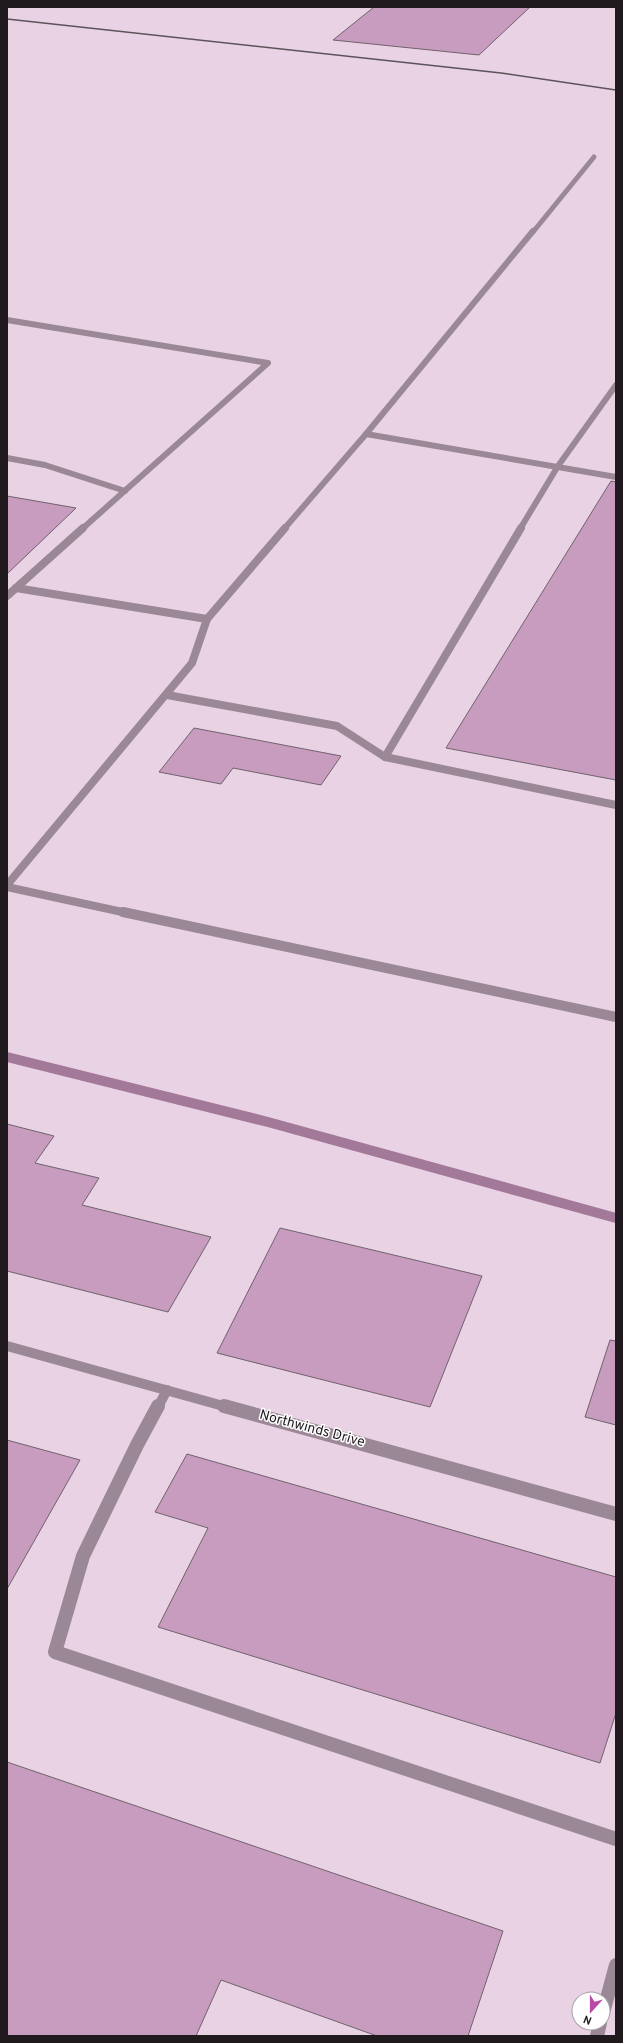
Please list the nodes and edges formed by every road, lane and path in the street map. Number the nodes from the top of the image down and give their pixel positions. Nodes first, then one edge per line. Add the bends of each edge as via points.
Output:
1 (594, 157) dead end
2 (7, 320) edge
3 (616, 385) edge
4 (366, 434) junction
5 (7, 458) edge
6 (558, 466) junction
7 (616, 477) edge
8 (125, 491) junction
9 (16, 588) junction
10 (7, 596) edge
11 (207, 619) junction
12 (168, 695) junction
13 (385, 757) junction
14 (616, 805) edge
15 (7, 886) edge
16 (616, 1017) edge
17 (7, 1346) edge
18 (167, 1390) junction
19 (616, 1514) edge
20 (616, 1839) edge
21 (616, 1965) edge
22 (609, 1991) edge

1 - 4 street
2 - 8 street via 268,364
3 - 6 street
4 - 6 street
4 - 11 street
5 - 8 street via 44,465
6 - 7 street
6 - 13 street
8 - 9 street
9 - 10 street
9 - 11 street
11 - 12 street via 192,663
12 - 13 street via 337,726
12 - 15 street
13 - 14 street
15 - 16 street
17 - 18 street, Northwinds Drive
18 - 19 street, Northwinds Drive
18 - 20 street via 137,1445 84,1556 55,1652
21 - 22 street

